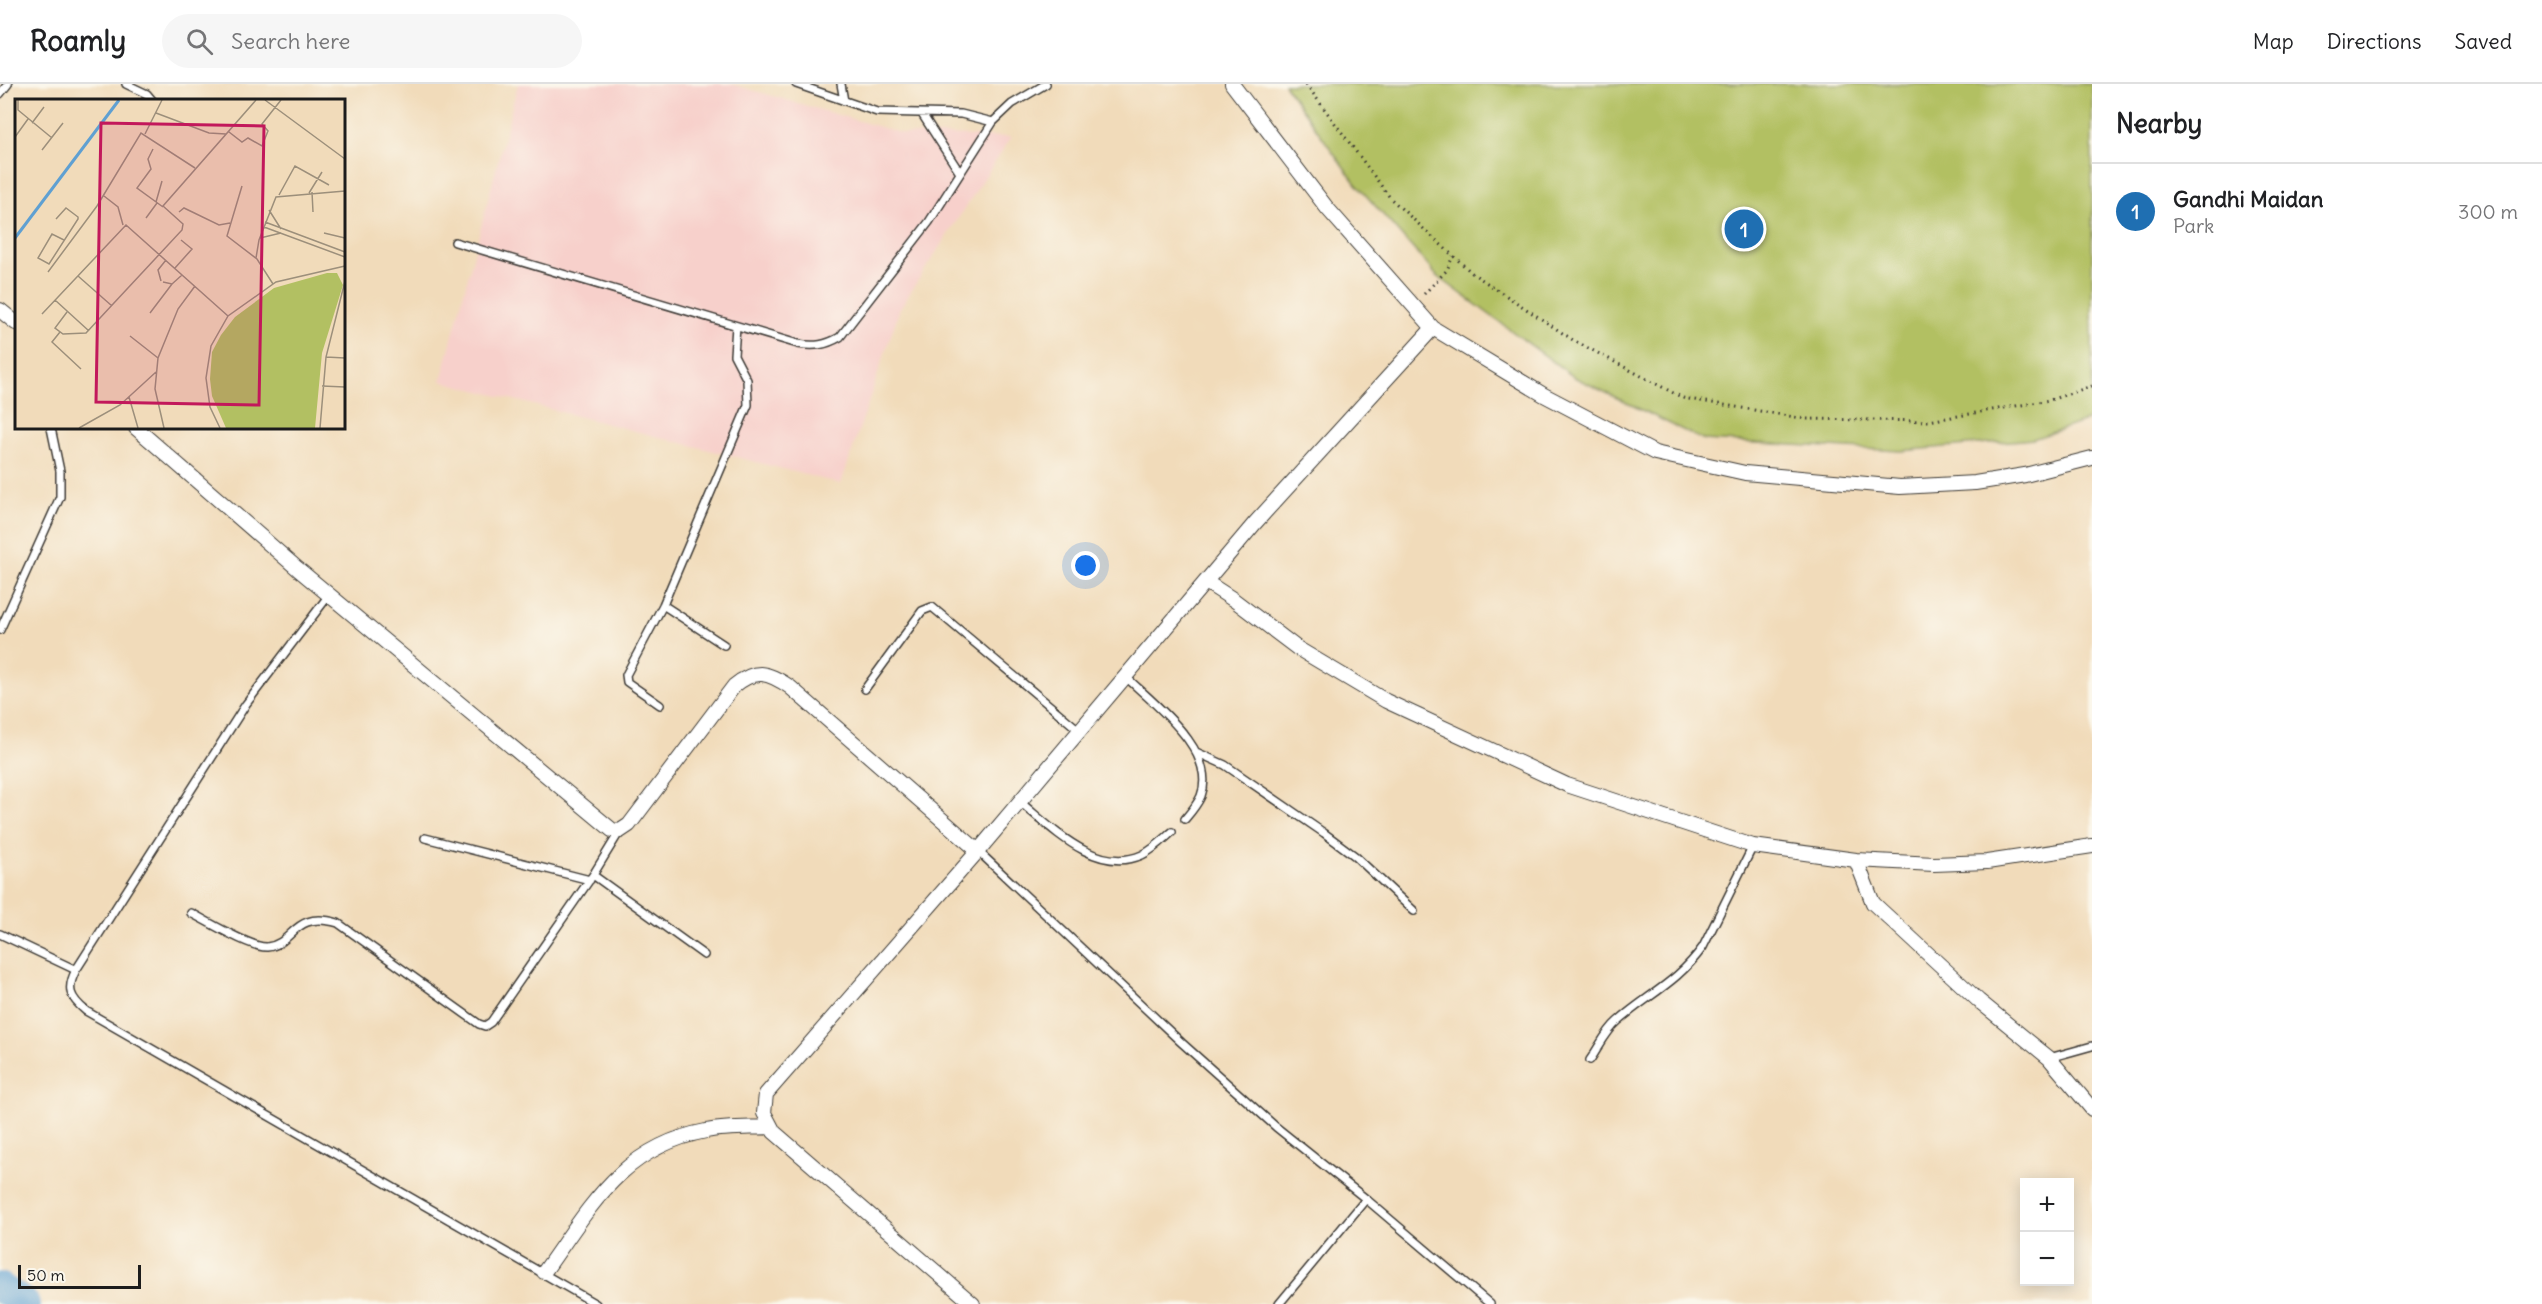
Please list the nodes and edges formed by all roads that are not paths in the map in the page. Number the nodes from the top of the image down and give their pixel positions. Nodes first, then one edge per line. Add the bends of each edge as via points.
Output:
1 (8, 84) edge
2 (126, 84) edge
3 (796, 84) edge
4 (841, 84) edge
5 (1046, 84) edge
6 (1232, 84) edge
7 (0, 94) edge
8 (151, 99) edge
9 (844, 101) junction
10 (922, 114) junction
11 (993, 122) junction
12 (960, 173) junction
13 (455, 242) dead end
14 (0, 309) edge
15 (15, 322) edge
16 (736, 326) junction
17 (1432, 328) junction
18 (51, 429) edge
19 (137, 429) edge
20 (2092, 458) edge
21 (1206, 582) junction
22 (329, 595) junction
23 (663, 605) junction
24 (0, 630) edge
25 (724, 645) dead end
26 (1126, 676) junction
27 (865, 689) dead end
28 (660, 705) dead end
29 (1080, 731) junction
30 (1196, 752) junction
31 (1020, 802) junction
32 (1185, 819) dead end
33 (620, 831) junction
34 (1172, 832) dead end
35 (425, 838) dead end
36 (1753, 846) junction
37 (2092, 846) edge
38 (978, 851) junction
39 (1856, 860) junction
40 (592, 877) junction
41 (1414, 911) dead end
42 (191, 913) dead end
43 (0, 934) edge
44 (704, 955) dead end
45 (76, 970) junction
46 (2092, 1046) edge
47 (2049, 1058) junction
48 (1590, 1060) dead end
49 (2092, 1109) edge
50 (770, 1127) junction
51 (1366, 1198) junction
52 (544, 1272) junction
53 (596, 1304) edge
54 (973, 1304) edge
55 (1279, 1304) edge
56 (1490, 1304) edge

1 - 7 lane
2 - 8 lane
3 - 9 lane
4 - 9 lane
5 - 11 lane via 1012,104
6 - 17 street via 1327,208
9 - 10 lane via 877,112
10 - 11 lane via 961,114
10 - 12 lane
11 - 12 lane
12 - 16 lane via 929,222 840,337 811,346
13 - 16 lane
14 - 15 street
16 - 23 lane via 734,355 747,380 748,405
17 - 20 street via 1544,395 1655,453 1745,473 1833,483 1940,487 2025,475
17 - 21 street
18 - 24 lane via 60,471 60,497
19 - 22 street
21 - 26 street
21 - 36 street via 1297,648 1386,700 1567,785
22 - 33 street via 606,827
22 - 45 lane via 246,704
23 - 25 lane
23 - 28 lane via 626,678
26 - 29 street
26 - 30 lane
27 - 29 lane via 922,611 932,607
29 - 31 street
30 - 32 lane via 1202,794
30 - 41 lane via 1225,765 1324,833
31 - 34 lane via 1068,842 1097,856 1136,857
31 - 38 street
33 - 38 street via 629,825 734,686 746,676 766,674 790,687
33 - 40 lane
35 - 40 lane
36 - 39 street
36 - 48 lane via 1693,961 1669,985 1616,1023
37 - 39 street via 1987,862
38 - 50 street via 777,1079 763,1103
38 - 51 lane via 1182,1044 1276,1127
39 - 47 street via 1873,903 1979,1001
40 - 42 lane via 485,1026 338,923 309,921 274,945 261,947
40 - 44 lane
43 - 45 lane
45 - 52 lane via 70,993 86,1011
46 - 47 lane
47 - 49 street
50 - 52 street via 708,1130 680,1137 628,1166 607,1183
50 - 54 street
51 - 55 lane
51 - 56 lane
52 - 53 lane

